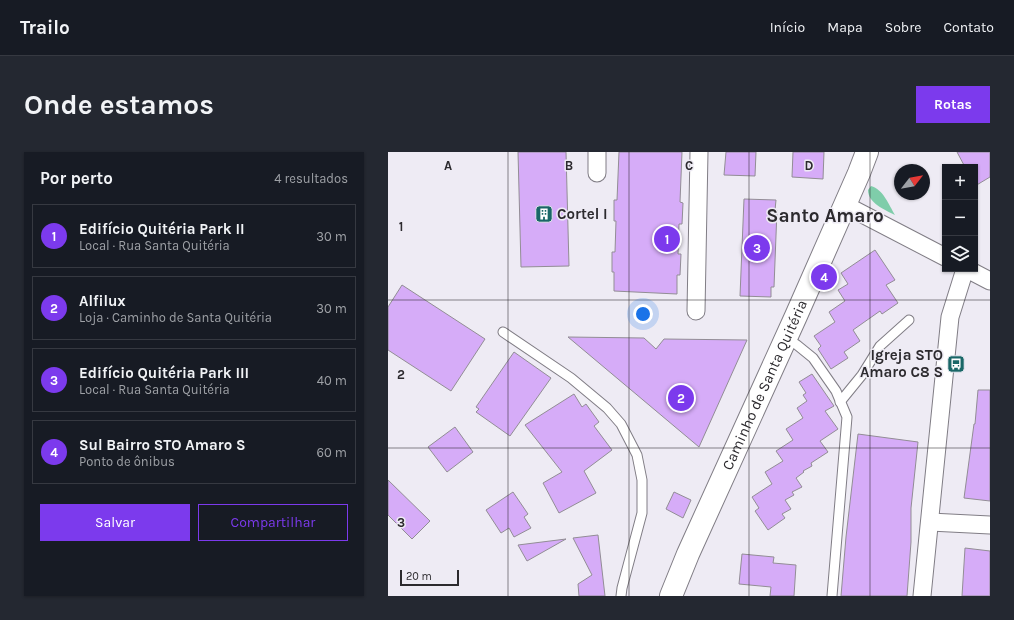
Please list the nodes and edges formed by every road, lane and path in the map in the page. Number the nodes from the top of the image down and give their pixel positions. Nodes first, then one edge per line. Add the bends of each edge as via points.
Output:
1 (597, 152) edge
2 (699, 152) edge
3 (867, 152) edge
4 (597, 173) dead end
5 (845, 205) junction
6 (942, 255) edge
7 (965, 272) edge
8 (972, 272) edge
9 (990, 282) edge
10 (696, 311) dead end
11 (908, 320) dead end
12 (503, 332) dead end
13 (786, 338) junction
14 (840, 402) junction
15 (930, 522) junction
16 (990, 525) edge
17 (621, 596) edge
18 (671, 596) edge
19 (832, 596) edge
20 (922, 596) edge

1 - 4 street
2 - 10 street
3 - 5 street, Caminho de Santa Quitéria
5 - 6 street
5 - 13 street, Caminho de Santa Quitéria
7 - 15 street via 950,317
8 - 9 street
11 - 14 lane via 880,346 862,375
12 - 17 lane via 571,378 607,408 621,424 636,455 642,480 642,513
13 - 14 lane via 813,358 836,391
13 - 18 street, Caminho de Santa Quitéria
14 - 19 lane via 847,417
15 - 16 street
15 - 20 street

